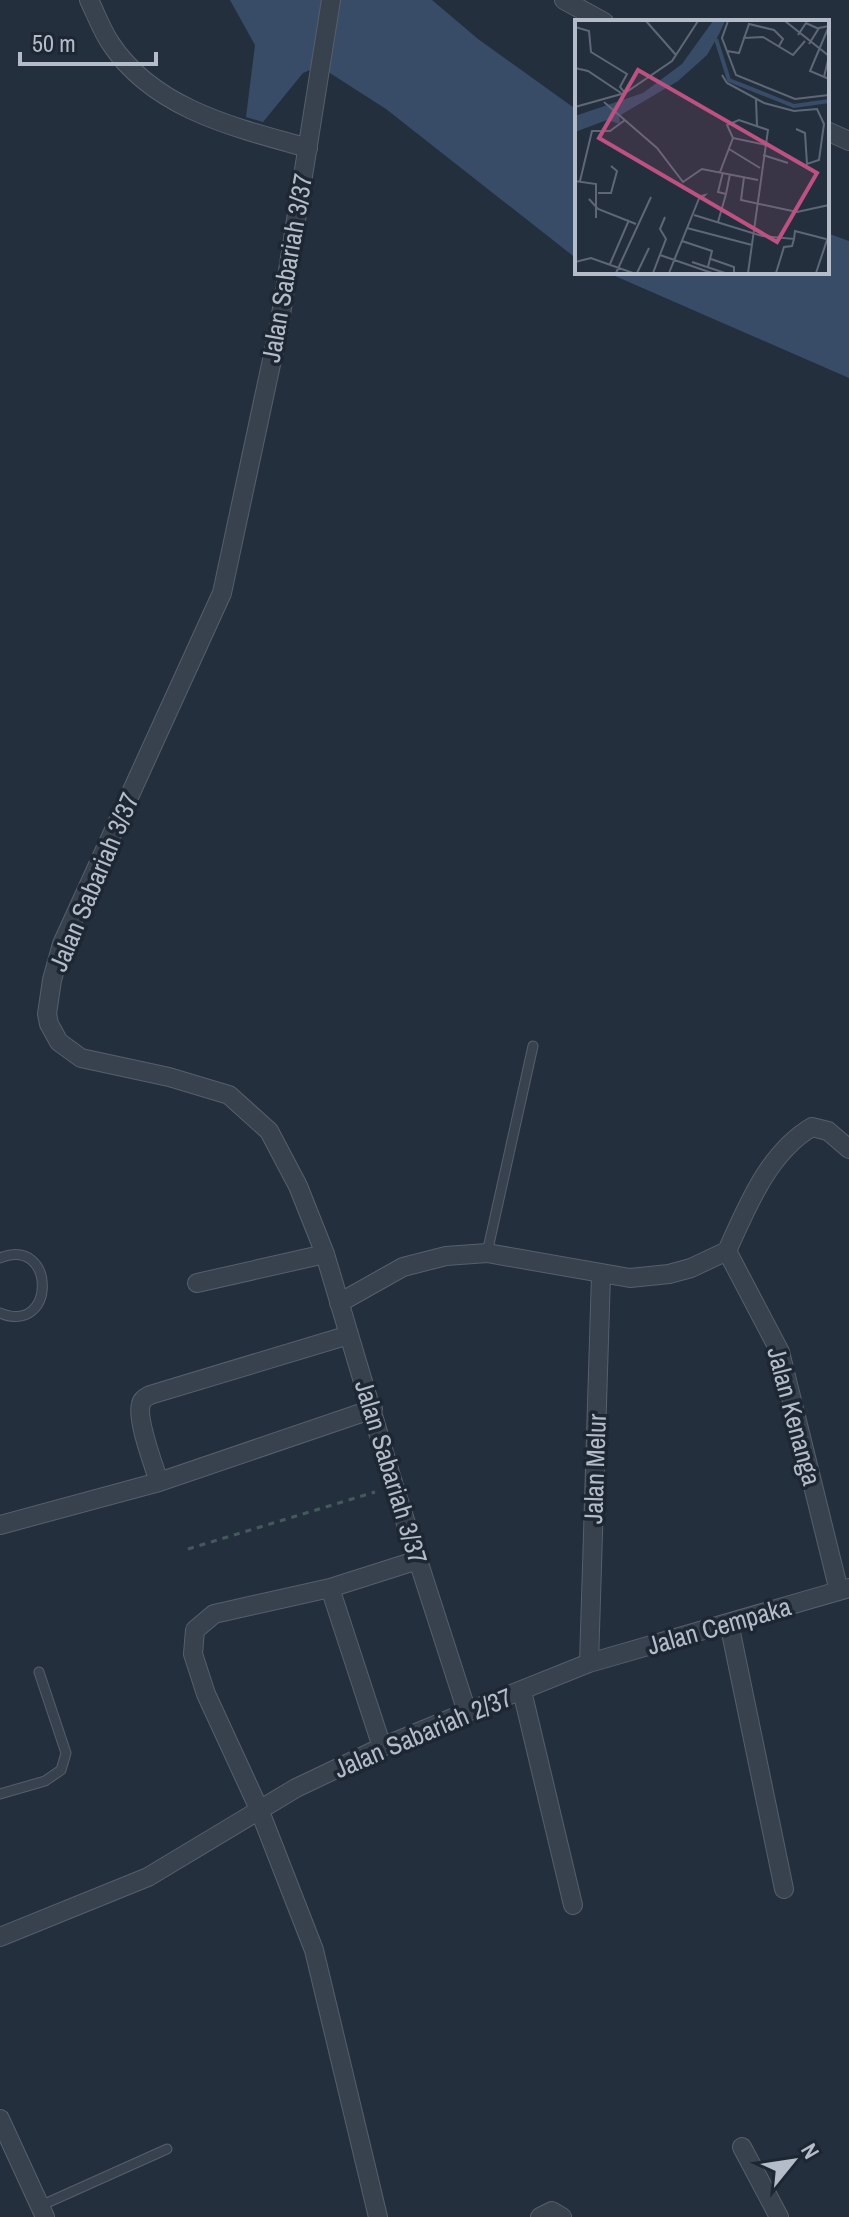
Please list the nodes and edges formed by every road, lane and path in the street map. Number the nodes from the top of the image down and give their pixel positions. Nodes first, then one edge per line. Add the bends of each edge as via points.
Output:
1 (89, 0) edge
2 (331, 0) edge
3 (565, 0) edge
4 (600, 20) edge
5 (829, 132) edge
6 (849, 141) edge
7 (308, 148) junction
8 (533, 1046) dead end
9 (849, 1149) edge
10 (727, 1251) junction
11 (487, 1253) junction
12 (325, 1254) junction
13 (0, 1258) edge
14 (601, 1275) junction
15 (197, 1283) dead end
16 (339, 1303) junction
17 (0, 1313) edge
18 (349, 1335) junction
19 (373, 1409) junction
20 (159, 1482) junction
21 (394, 1486) junction
22 (0, 1525) edge
23 (188, 1549) dead end
24 (418, 1560) junction
25 (330, 1588) junction
26 (844, 1589) edge
27 (729, 1623) junction
28 (589, 1663) junction
29 (39, 1672) dead end
30 (522, 1691) junction
31 (467, 1712) junction
32 (382, 1747) junction
33 (0, 1794) edge
34 (259, 1809) junction
35 (784, 1889) dead end
36 (573, 1905) dead end
37 (0, 1937) edge
38 (0, 2119) edge
39 (742, 2147) dead end
40 (167, 2149) dead end
41 (43, 2212) edge
42 (378, 2217) edge
43 (540, 2217) edge
44 (562, 2217) edge
45 (779, 2217) edge

1 - 7 street via 110,43 162,94 231,126
2 - 7 street, Jalan Sabariah 3/37
3 - 4 street
5 - 6 street
7 - 12 street, Jalan Sabariah 3/37 via 279,327 222,593 62,944 47,1014 59,1042 81,1058 229,1095 269,1131
8 - 11 lane
9 - 10 street via 828,1131 812,1127 801,1134 755,1189
10 - 14 street via 669,1274
10 - 26 street, Jalan Kenanga via 780,1352
11 - 14 street
11 - 16 street via 403,1267
12 - 15 street
12 - 16 street, Jalan Sabariah 3/37
13 - 17 lane via 20,1255 33,1262 43,1275 44,1288 34,1309 21,1316
14 - 28 street, Jalan Melur
16 - 18 street, Jalan Sabariah 3/37
18 - 19 street, Jalan Sabariah 3/37
18 - 20 street via 142,1400 139,1408
19 - 20 street
19 - 21 street, Jalan Sabariah 3/37
20 - 22 street
21 - 23 path
21 - 24 street, Jalan Sabariah 3/37
24 - 25 street
24 - 31 street, Jalan Sabariah 3/37
25 - 32 street
25 - 34 street via 214,1614 195,1630 193,1654 206,1694
26 - 27 street, Jalan Cempaka
27 - 28 street, Jalan Cempaka
27 - 35 street
28 - 30 street, Jalan Sabariah 2/37
29 - 33 lane via 66,1753 61,1770 45,1781
30 - 31 street, Jalan Sabariah 2/37
30 - 36 street
31 - 32 street, Jalan Sabariah 2/37
32 - 34 street, Jalan Sabariah 2/37
34 - 37 street, Jalan Sabariah 2/37 via 148,1877
34 - 42 street via 314,1950
38 - 41 street
39 - 45 street
40 - 41 lane
43 - 44 street via 552,2211

